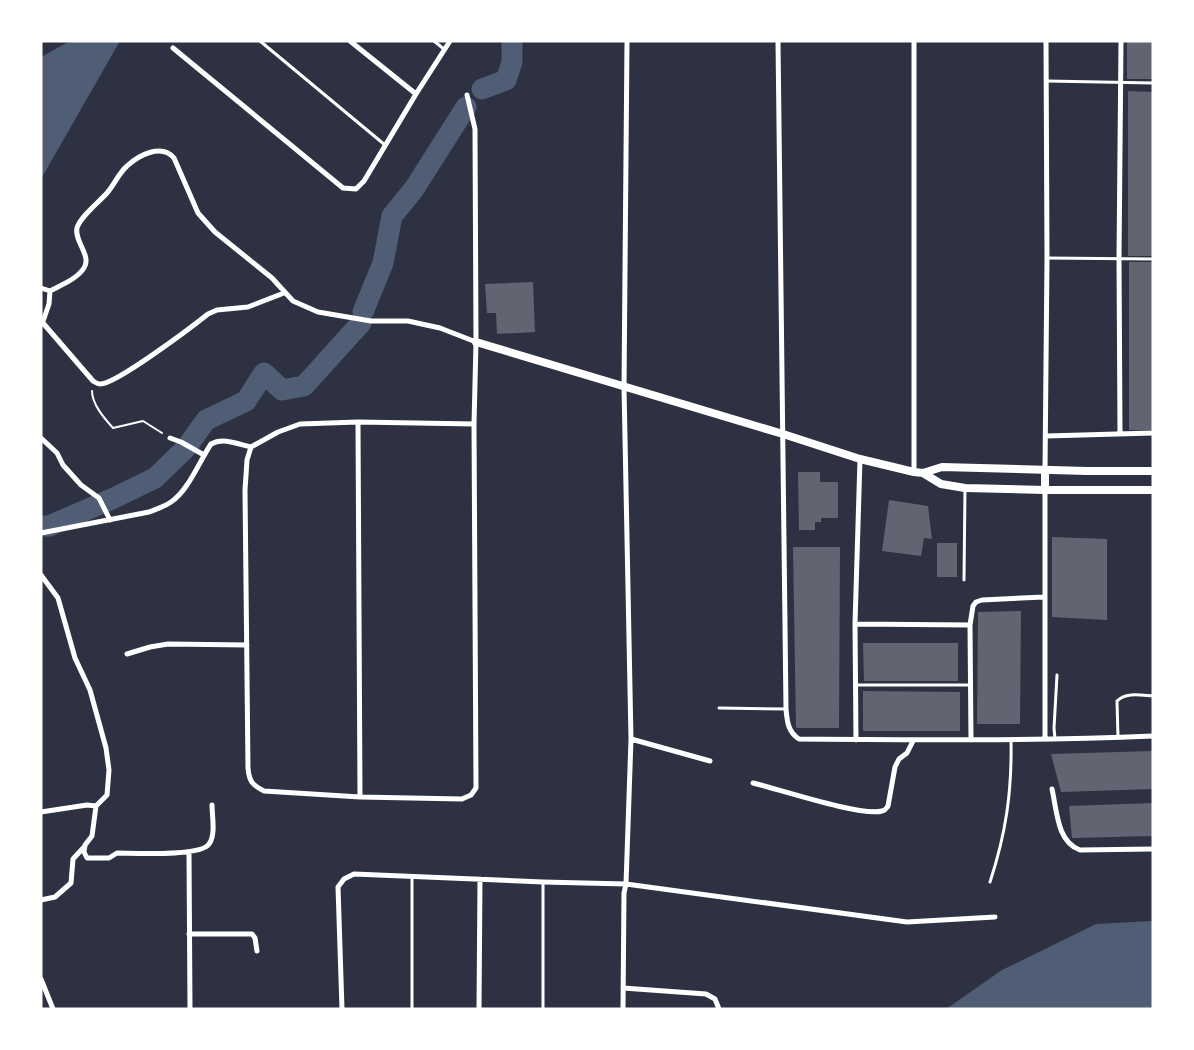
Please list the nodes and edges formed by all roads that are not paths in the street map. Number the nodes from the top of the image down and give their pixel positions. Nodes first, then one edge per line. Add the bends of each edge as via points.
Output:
1 (260, 41) edge
2 (350, 41) edge
3 (434, 41) edge
4 (450, 41) edge
5 (627, 41) edge
6 (778, 41) edge
7 (914, 41) edge
8 (1046, 41) edge
9 (1121, 41) edge
10 (173, 48) dead end
11 (444, 50) junction
12 (1046, 81) junction
13 (1121, 82) junction
14 (1153, 84) edge
15 (416, 94) junction
16 (467, 95) dead end
17 (386, 146) junction
18 (1047, 258) junction
19 (1119, 258) junction
20 (1153, 259) edge
21 (41, 288) edge
22 (50, 291) junction
23 (284, 293) junction
24 (42, 324) edge
25 (476, 342) junction
26 (624, 387) junction
27 (358, 422) junction
28 (474, 424) junction
29 (1120, 433) junction
30 (1153, 433) edge
31 (783, 434) junction
32 (1046, 436) junction
33 (41, 438) edge
34 (170, 438) road end
35 (251, 447) junction
36 (204, 455) junction
37 (860, 459) junction
38 (1045, 470) junction
39 (1153, 471) edge
40 (914, 472) junction
41 (924, 473) junction
42 (965, 488) junction
43 (1045, 490) junction
44 (1153, 490) edge
45 (110, 520) junction
46 (41, 533) edge
47 (41, 575) edge
48 (964, 580) dead end
49 (1044, 597) junction
50 (855, 624) junction
51 (970, 625) junction
52 (248, 645) junction
53 (128, 654) dead end
54 (1057, 675) dead end
55 (970, 685) junction
56 (856, 686) junction
57 (1153, 696) edge
58 (719, 708) dead end
59 (786, 709) junction
60 (1153, 736) edge
61 (631, 738) junction
62 (1118, 738) junction
63 (1056, 739) junction
64 (856, 740) junction
65 (971, 740) junction
66 (1012, 740) junction
67 (1045, 740) junction
68 (914, 741) junction
69 (710, 761) dead end
70 (753, 783) dead end
71 (1052, 789) dead end
72 (360, 797) junction
73 (96, 806) junction
74 (212, 806) dead end
75 (41, 812) edge
76 (85, 845) junction
77 (1153, 848) edge
78 (189, 852) junction
79 (412, 876) junction
80 (480, 879) junction
81 (543, 882) junction
82 (990, 882) dead end
83 (626, 884) junction
84 (41, 900) edge
85 (995, 917) dead end
86 (189, 934) junction
87 (257, 951) dead end
88 (41, 979) edge
89 (623, 988) junction
90 (53, 1009) edge
91 (190, 1009) edge
92 (342, 1009) edge
93 (412, 1009) edge
94 (479, 1009) edge
95 (543, 1009) edge
96 (623, 1009) edge
97 (719, 1009) edge

1 - 17 lane
2 - 15 street
3 - 11 lane
4 - 11 street
5 - 26 street
6 - 31 street
7 - 40 street
8 - 12 street
9 - 13 street
10 - 17 street via 343,188 356,189
11 - 15 street
12 - 13 lane
12 - 18 street
13 - 14 lane
13 - 19 street
15 - 17 street
16 - 25 street via 475,129
18 - 19 lane
18 - 32 street
19 - 20 lane
19 - 29 street
21 - 22 street
22 - 23 street via 84,270 86,259 77,235 80,222 128,165 160,150 171,153 198,213 215,232 272,278
22 - 24 street
23 - 24 street via 248,307 208,314 164,348 102,384 92,381
23 - 25 street via 318,312 371,320 408,321 440,328
25 - 26 street
25 - 28 street
26 - 31 street
26 - 61 street
27 - 28 street
27 - 35 street via 300,424
27 - 72 street
28 - 72 street via 476,788 462,799
29 - 30 street
29 - 32 street
31 - 37 street
31 - 59 street
32 - 38 street
33 - 45 street via 81,485 99,498
34 - 36 street
35 - 36 street via 218,441 211,444
35 - 52 street via 245,490
36 - 45 street via 182,492 172,501 149,512
37 - 40 street
37 - 50 street
38 - 39 street
38 - 41 street via 942,467
38 - 43 street
40 - 41 street
41 - 42 street via 941,484
42 - 43 street
42 - 48 lane
43 - 44 street
43 - 49 street
45 - 46 street
47 - 73 street via 58,598 106,748 109,770 107,795
49 - 51 street via 976,602
49 - 67 street
50 - 51 street
50 - 56 street
51 - 55 street
52 - 53 street via 168,644
52 - 72 street via 249,779 254,786 264,791
54 - 63 lane
55 - 56 lane
55 - 65 street
56 - 64 street
57 - 62 lane via 1129,695 1117,701
58 - 59 lane
59 - 64 street via 791,732 799,739
60 - 62 street
61 - 69 street
61 - 83 street
62 - 63 street
63 - 67 street
64 - 68 street
65 - 66 street
65 - 68 street
66 - 67 street
66 - 82 lane via 1012,778 1006,823
68 - 70 street via 895,767 888,806 881,812 854,810
71 - 77 street via 1061,831 1072,847 1080,850
73 - 75 street
73 - 76 street via 92,836
74 - 78 street via 210,844
76 - 78 street via 87,858 98,859 117,853
76 - 84 street via 73,859 71,883 55,897
78 - 86 street
79 - 80 street
79 - 92 street via 354,874 338,887
79 - 93 lane
80 - 81 street
80 - 94 street
81 - 83 street
81 - 95 lane
83 - 85 street via 907,922
83 - 89 street
86 - 87 street via 248,933 255,938
86 - 91 street
88 - 90 street
89 - 96 street
89 - 97 street via 706,994 715,999

